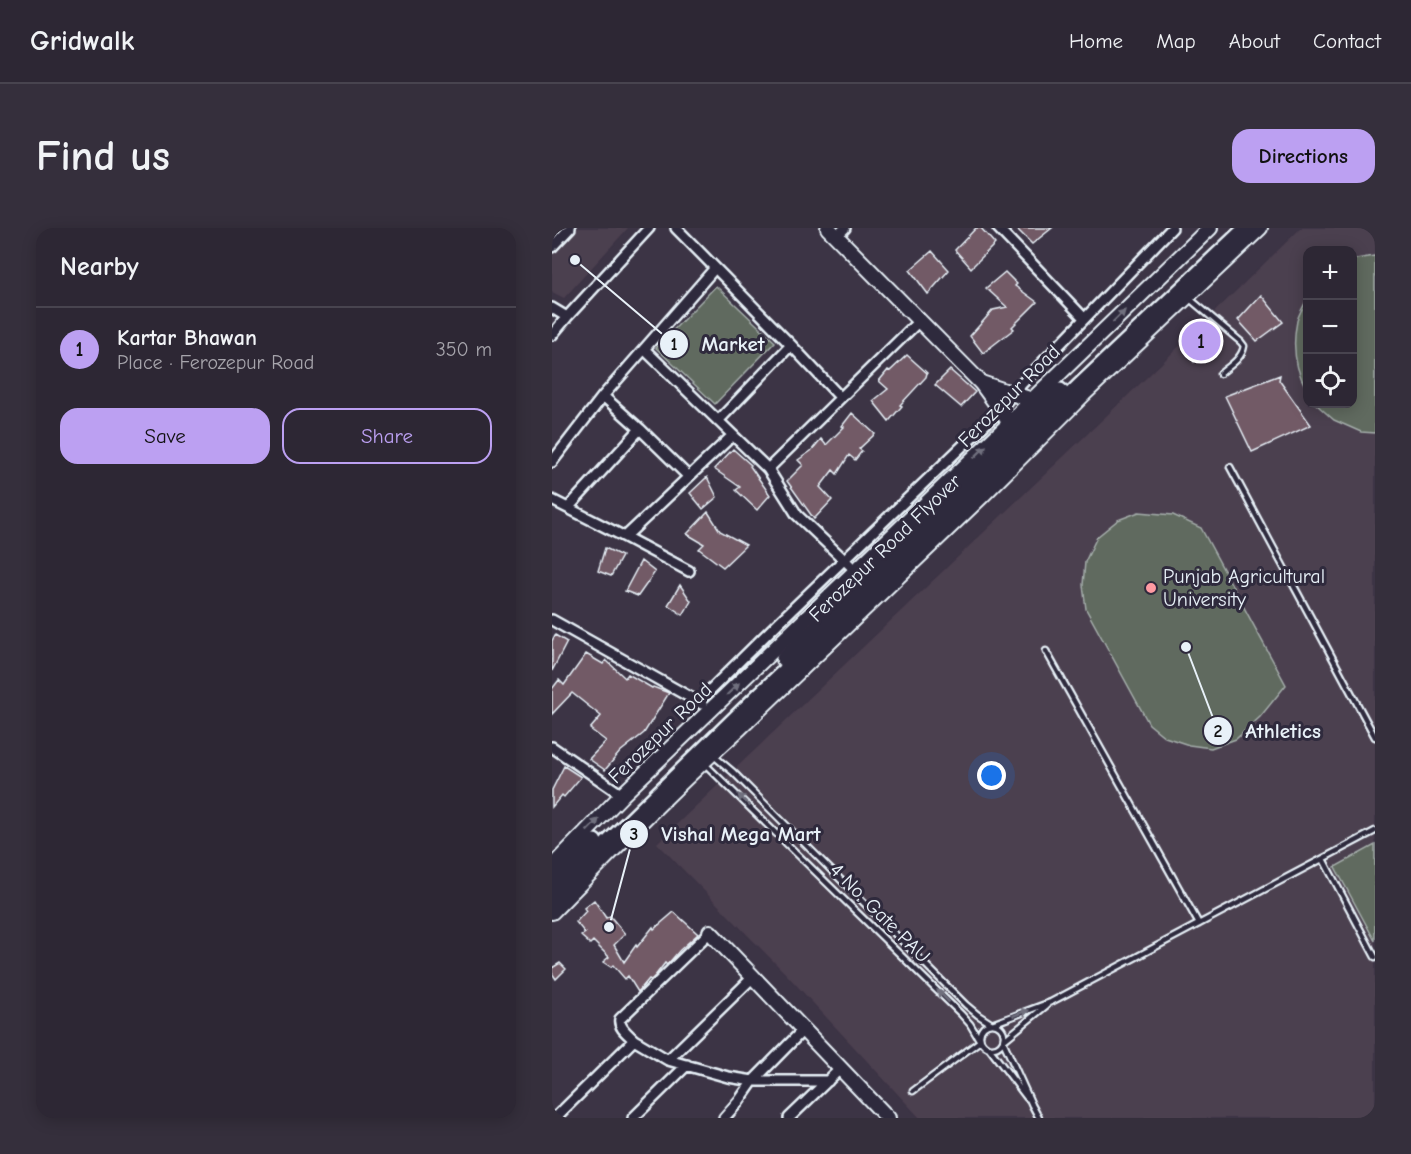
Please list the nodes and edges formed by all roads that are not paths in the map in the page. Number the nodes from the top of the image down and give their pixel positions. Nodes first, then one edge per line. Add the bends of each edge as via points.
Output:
1 (570, 228) edge
2 (649, 228) edge
3 (676, 228) edge
4 (998, 228) edge
5 (1172, 228) edge
6 (1231, 228) edge
7 (1246, 228) edge
8 (1260, 228) edge
9 (1209, 229) edge
10 (836, 231) edge
11 (552, 247) edge
12 (715, 268) junction
13 (1188, 297) junction
14 (552, 308) edge
15 (567, 317) junction
16 (1084, 318) junction
17 (919, 321) junction
18 (552, 335) edge
19 (791, 345) junction
20 (644, 349) junction
21 (1220, 374) dead end
22 (981, 383) junction
23 (1012, 394) junction
24 (603, 396) junction
25 (840, 397) junction
26 (1032, 400) junction
27 (1000, 410) junction
28 (718, 421) junction
29 (1010, 423) junction
30 (640, 429) junction
31 (733, 435) junction
32 (552, 462) edge
33 (1230, 467) dead end
34 (768, 469) junction
35 (688, 476) junction
36 (552, 500) edge
37 (568, 508) junction
38 (625, 537) junction
39 (844, 559) junction
40 (689, 571) dead end
41 (856, 571) junction
42 (552, 621) edge
43 (1046, 651) dead end
44 (698, 702) junction
45 (711, 710) junction
46 (1375, 738) edge
47 (552, 747) edge
48 (707, 758) junction
49 (622, 795) junction
50 (1375, 831) edge
51 (1323, 859) junction
52 (552, 867) edge
53 (552, 883) edge
54 (552, 898) edge
55 (552, 912) edge
56 (1199, 924) junction
57 (710, 932) joint
58 (1375, 957) edge
59 (753, 977) junction
60 (1051, 1002) junction
61 (992, 1024) junction
62 (803, 1029) junction
63 (634, 1040) junction
64 (980, 1041) junction
65 (1003, 1041) junction
66 (989, 1048) junction
67 (668, 1060) junction
68 (687, 1065) junction
69 (840, 1068) junction
70 (753, 1081) junction
71 (828, 1081) junction
72 (913, 1091) dead end
73 (1032, 1105) junction
74 (555, 1118) edge
75 (633, 1118) edge
76 (724, 1118) edge
77 (789, 1118) edge
78 (888, 1118) edge
79 (1039, 1118) edge

1 - 11 street
2 - 15 street
3 - 12 street
4 - 16 street
5 - 16 street
6 - 53 main road, Ferozepur Road Flyover
7 - 54 main road, Ferozepur Road Flyover
8 - 13 main road
26 -> 9 main road, Ferozepur Road
10 - 17 main road
12 - 19 street
12 - 20 street
13 - 21 lane via 1244,346 1240,358
13 - 48 main road
14 - 15 street
15 - 18 street
16 - 23 street
17 - 22 main road
17 - 25 street
19 - 25 street
19 - 28 street
20 - 24 street
20 - 28 street
22 - 23 main road
22 - 27 main road
23 - 26 main road
23 - 27 street
24 - 30 street
24 - 32 street
25 - 34 street
26 - 29 main road, Ferozepur Road
27 - 29 main road
27 - 39 street
28 - 31 street
41 -> 29 main road, Ferozepur Road
30 - 35 street
30 - 37 street
31 - 34 street
31 - 35 street
33 - 46 lane
34 - 39 street via 797,515
35 - 38 street
36 - 37 street
37 - 38 street
38 - 40 street
39 - 41 street
39 - 44 street
45 -> 41 main road, Ferozepur Road
42 - 44 street
43 - 56 lane
44 - 45 street
45 - 49 main road, Ferozepur Road
47 - 49 street
48 - 55 main road
48 - 61 lane, 4 No. Gate PAU via 733,772 966,1005
64 -> 48 lane, 4 No. Gate PAU via 961,1014
52 -> 49 main road, Ferozepur Road
50 - 51 lane
51 - 56 lane
51 - 58 lane
56 - 60 lane
57 - 59 main road
57 - 63 street via 620,1019 621,1026
59 - 62 main road
59 - 67 street
61 -> 60 lane
60 - 65 lane
61 - 64 lane via 982,1029
61 - 65 lane via 1002,1029
62 - 69 main road
62 - 70 street
63 - 67 street
63 - 74 street
64 - 66 lane
64 - 72 lane
65 - 66 lane via 998,1047
65 - 73 lane
66 - 73 lane
67 - 68 street
68 - 70 street
68 - 75 street
69 - 71 street
69 - 78 main road
70 - 71 street
70 - 76 street
71 - 77 street
73 - 79 lane

